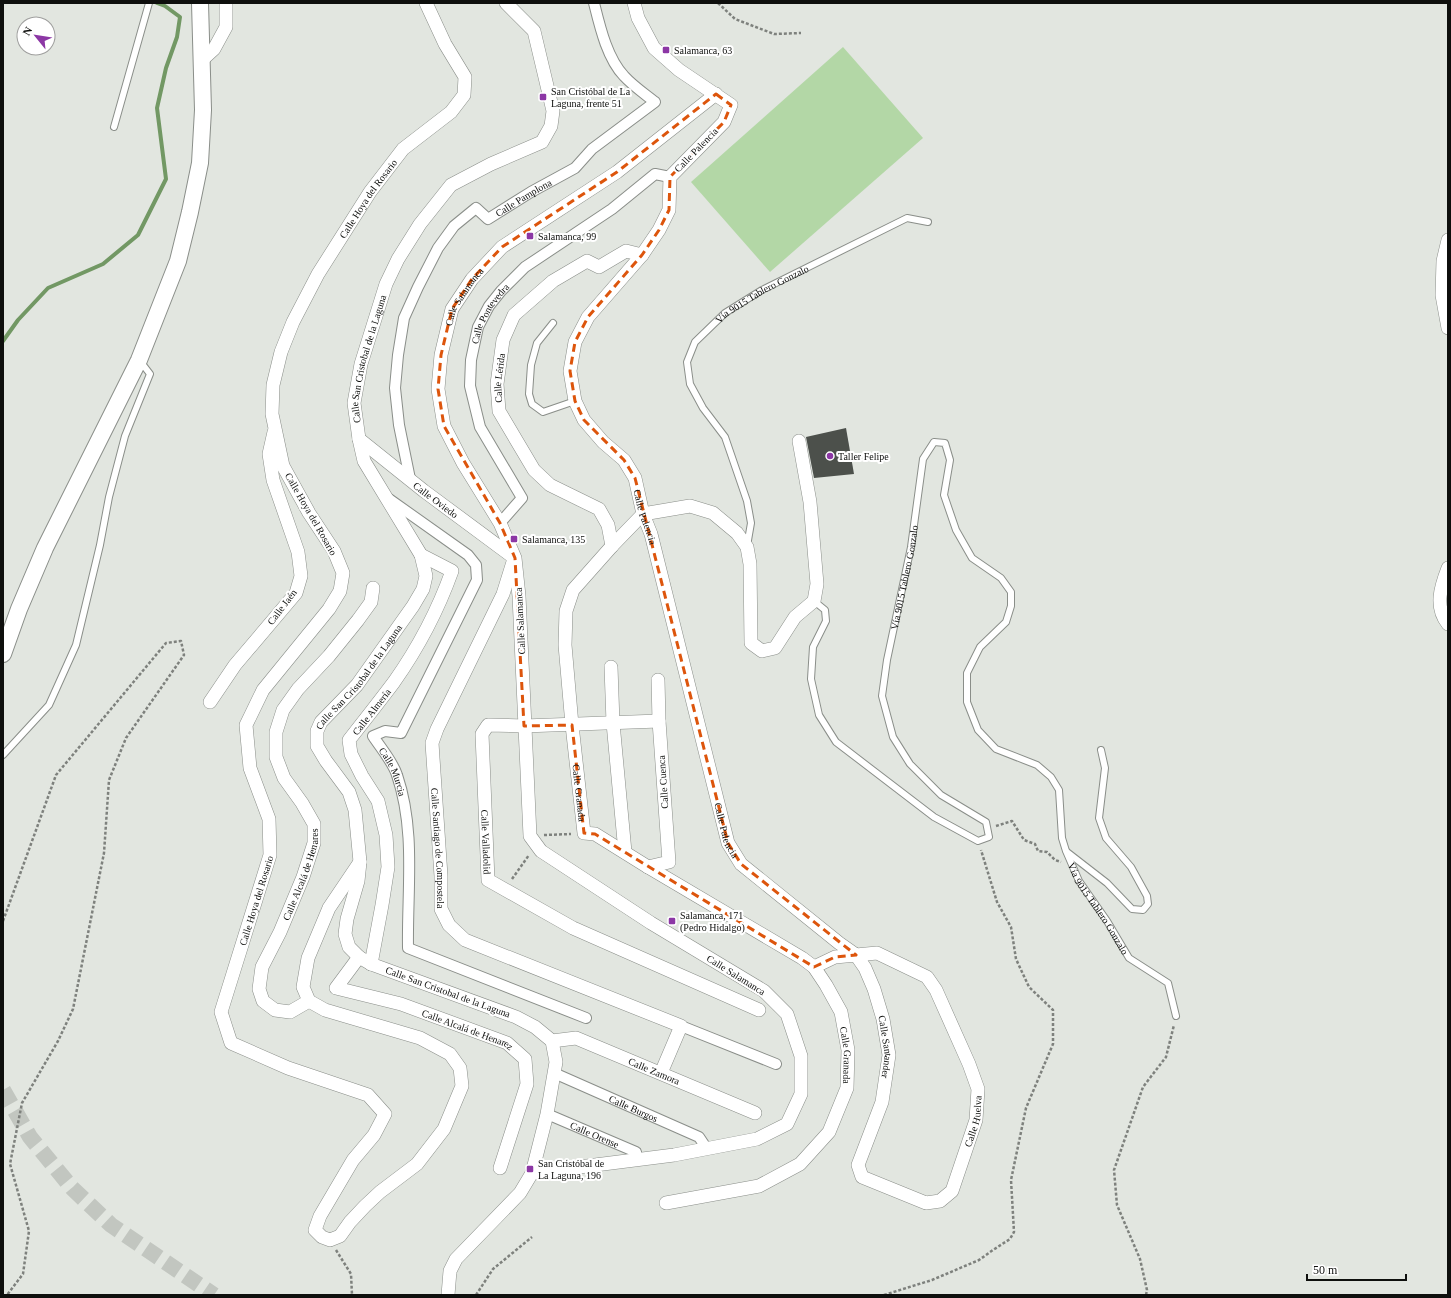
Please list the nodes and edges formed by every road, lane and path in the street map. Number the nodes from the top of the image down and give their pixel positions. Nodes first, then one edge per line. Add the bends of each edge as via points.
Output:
1 (149, 3) edge
2 (200, 3) edge
3 (226, 3) edge
4 (426, 3) edge
5 (506, 3) edge
6 (594, 3) edge
7 (634, 3) edge
8 (718, 3) edge
9 (801, 33) dead end
10 (202, 60) junction
11 (716, 94) junction
12 (114, 127) dead end
13 (670, 177) junction
14 (928, 222) dead end
15 (1448, 240) edge
16 (642, 255) junction
17 (553, 323) dead end
18 (1448, 328) edge
19 (138, 360) junction
20 (575, 400) junction
21 (275, 428) junction
22 (359, 439) junction
23 (799, 441) dead end
24 (410, 480) junction
25 (386, 497) junction
26 (643, 514) junction
27 (500, 523) junction
28 (612, 546) junction
29 (747, 547) junction
30 (421, 555) junction
31 (515, 558) junction
32 (1448, 568) edge
33 (373, 588) dead end
34 (814, 601) junction
35 (1448, 624) edge
36 (3, 654) edge
37 (611, 667) dead end
38 (658, 680) dead end
39 (210, 702) dead end
40 (659, 721) junction
41 (613, 723) junction
42 (572, 725) junction
43 (524, 726) junction
44 (1101, 750) dead end
45 (3, 755) edge
46 (987, 829) junction
47 (584, 833) junction
48 (533, 840) junction
49 (978, 841) junction
50 (1066, 851) junction
51 (625, 852) junction
52 (360, 862) junction
53 (1071, 864) junction
54 (648, 867) junction
55 (505, 889) junction
56 (3, 921) edge
57 (856, 955) junction
58 (359, 957) junction
59 (371, 964) junction
60 (814, 967) junction
61 (309, 1001) junction
62 (760, 1010) dead end
63 (1176, 1016) joint
64 (586, 1018) dead end
65 (681, 1026) junction
66 (552, 1041) junction
67 (776, 1064) dead end
68 (554, 1073) junction
69 (661, 1073) junction
70 (755, 1113) dead end
71 (547, 1114) junction
72 (707, 1149) junction
73 (637, 1159) junction
74 (858, 1165) joint
75 (500, 1168) dead end
76 (532, 1174) junction
77 (666, 1203) dead end
78 (532, 1237) dead end
79 (330, 1240) junction
80 (7, 1295) edge
81 (352, 1295) edge
82 (448, 1295) edge
83 (476, 1295) edge
84 (884, 1295) edge
85 (1146, 1295) edge

1 - 12 lane
2 - 10 street
3 - 10 street via 226,27 214,49
4 - 21 street, Calle Hoya del Rosario via 445,44 465,77 464,95 451,112 403,149 370,192 318,274 280,352 273,385 272,414
5 - 22 street, Calle San Cristobal de la Laguna via 534,31 553,111 551,126 542,142 451,185 420,224 398,258 386,284 361,364 354,403
6 - 24 street, Calle Pamplona via 611,56 624,76 655,102 592,149 575,168 488,219 476,208 454,226 438,248 404,318 398,355 395,388 399,425
7 - 11 street via 638,18 654,48 679,70
8 - 9 path via 735,19 774,34
10 - 19 street via 200,163 190,212 178,260
11 - 13 street, Calle Palencia via 731,105 724,122
11 - 27 street, Calle Salamanca via 617,172 502,247 472,279 452,309 441,355 438,390 444,426 463,463
13 - 16 street, Calle Palencia via 669,210
13 - 27 street, Calle Pontevedra via 655,174 612,209 526,267 501,291 489,306 478,327 471,360 470,386 480,427 522,498
14 - 29 lane, Vía 9015 Tablero Gonzalo via 907,218 762,290 725,313 695,342 687,362 690,384 703,408 725,437 747,501 751,523
15 - 18 street via 1443,260 1442,295
16 - 20 street, Calle Palencia via 588,316 575,342 570,371
16 - 28 street, Calle Lérida via 626,251 599,267 587,261 553,281 514,315 503,340 497,384 499,411 534,470 550,486 599,509 608,525
17 - 20 lane via 537,343 530,365 530,399 532,404 543,412
19 - 36 street via 45,548
19 - 45 lane via 150,374 123,442 108,497 100,545 76,645 49,705
20 - 26 street, Calle Palencia via 584,420 603,442 624,460 636,478
21 - 39 street, Calle Jaén via 269,454 273,480 298,552 301,576 296,593 236,665
21 - 79 street, Calle Hoya del Rosario via 283,466 334,551 343,573 340,591 263,690 246,725 250,768 269,819 270,855 221,1012 230,1043 288,1068 368,1095 385,1114 374,1135 353,1160 320,1216 315,1230
22 - 24 street, Calle Oviedo
22 - 25 street, Calle San Cristobal de la Laguna via 364,461
23 - 34 street via 810,502 817,584
24 - 31 street, Calle Oviedo
25 - 30 street, Calle San Cristobal de la Laguna
25 - 64 street, Calle Murcia via 468,555 476,565 478,580 401,733 385,731 373,736 396,773 404,801 409,832 410,864 408,948
26 - 28 street, Calle Granada
26 - 29 street, Vía 9015 Tablero Gonzalo via 690,506 712,513 737,533
26 - 57 street, Calle Palencia via 653,542 728,843 741,864
27 - 31 street, Calle Salamanca
28 - 42 street, Calle Granada via 573,590 566,611 565,645
29 - 34 street, Vía 9015 Tablero Gonzalo via 750,564 750,642 762,651 775,648 796,617
30 - 52 street, Calle San Cristobal de la Laguna via 426,576 423,589 413,606 357,685 321,722 317,731 317,746 349,792 355,810
30 - 59 street, Calle Almería via 452,571 444,592 421,638 394,681 349,740 351,754 378,801 386,835 388,867
31 - 43 street, Calle Salamanca
31 - 65 street, Calle Santiago de Compostela via 503,594 432,743 441,909 449,925 465,940
32 - 35 street via 1439,605
33 - 61 street, Calle Alcalá de Henares via 371,602 358,620 283,710 276,732 276,757 284,778 314,824 314,843 280,932 262,967 259,989 264,1001 276,1010 290,1012
34 - 49 lane via 825,610 826,621 813,647 811,679 819,715 836,742 934,817
37 - 41 street
38 - 40 street, Calle Cuenca
40 - 41 street, Calle Valladolid
40 - 54 street, Calle Cuenca via 669,862
41 - 42 street, Calle Valladolid
41 - 51 street
42 - 43 street, Calle Valladolid
42 - 47 street, Calle Granada
43 - 48 street, Calle Salamanca
43 - 55 street, Calle Valladolid via 488,725 482,734 488,880
44 - 50 lane, Vía 9015 Tablero Gonzalo via 1105,768 1099,818 1106,838 1131,867 1147,896 1148,904 1143,910 1132,909 1107,883
46 - 49 lane via 988,837
46 - 50 lane, Vía 9015 Tablero Gonzalo via 986,822 941,795 910,764 894,737 882,696 911,547 923,458 934,442 944,443 950,460 944,494 956,530 972,558 1001,578 1011,592 1011,606 1006,622 980,647 967,673 966,702 978,730 996,749 1037,765 1059,790 1062,838
46 - 53 path via 1012,822 1024,840 1035,844 1038,851 1047,852 1055,860
47 - 48 path
47 - 51 street, Calle Granada via 595,834
48 - 55 path
48 - 72 street, Calle Salamanca via 540,851 651,923 764,991 787,1014 801,1056 801,1094 787,1124 757,1139
49 - 84 path via 997,902 1011,927 1016,959 1029,987 1053,1010 1053,1044 1026,1108 1012,1180 1014,1232 1010,1240 979,1260 932,1280
50 - 53 lane, Vía 9015 Tablero Gonzalo
51 - 54 street, Calle Granada
52 - 58 street, Calle San Cristobal de la Laguna via 345,934 349,947
52 - 61 street via 328,908 308,958 303,987
53 - 63 lane, Vía 9015 Tablero Gonzalo via 1079,881 1107,920 1129,958 1168,983
54 - 60 street, Calle Granada
55 - 62 street, Calle Valladolid via 573,928
56 - 80 path via 56,775 166,643 181,641 184,655 126,738 109,780 104,853 73,1009 58,1041 22,1103 10,1164 29,1231 23,1274
57 - 60 street via 834,957
57 - 74 street, Calle Santander via 874,989 883,1018 889,1055 882,1102
57 - 74 street, Calle Huelva via 877,953 927,977 936,990 978,1088 976,1120 952,1191 940,1201 926,1202 862,1177
58 - 59 street, Calle San Cristobal de la Laguna
58 - 75 street, Calle Alcalá de Henarez via 336,988 401,1004 507,1043 524,1059 527,1084
59 - 66 street, Calle San Cristobal de la Laguna via 516,1017 535,1027
60 - 77 street, Calle Granada via 841,1012 848,1050 847,1088 829,1132 800,1164 759,1186
61 - 79 street via 325,1010 420,1038 450,1054 460,1068 462,1086 444,1129 417,1164 365,1206 340,1236
63 - 85 path via 1166,1057 1143,1087 1114,1170 1117,1204 1140,1259
65 - 67 street, Calle Santiago de Compostela
65 - 69 street
66 - 68 street via 556,1062
66 - 69 street, Calle Zamora via 576,1038
68 - 71 street
68 - 72 street, Calle Burgos via 699,1137
69 - 70 street, Calle Zamora
71 - 73 street, Calle Orense via 636,1152
71 - 76 street
72 - 73 street, Calle Salamanca via 674,1156
73 - 76 street, Calle Salamanca
76 - 82 street via 520,1193 456,1259 450,1271
78 - 83 path via 493,1269
79 - 81 path via 351,1274

